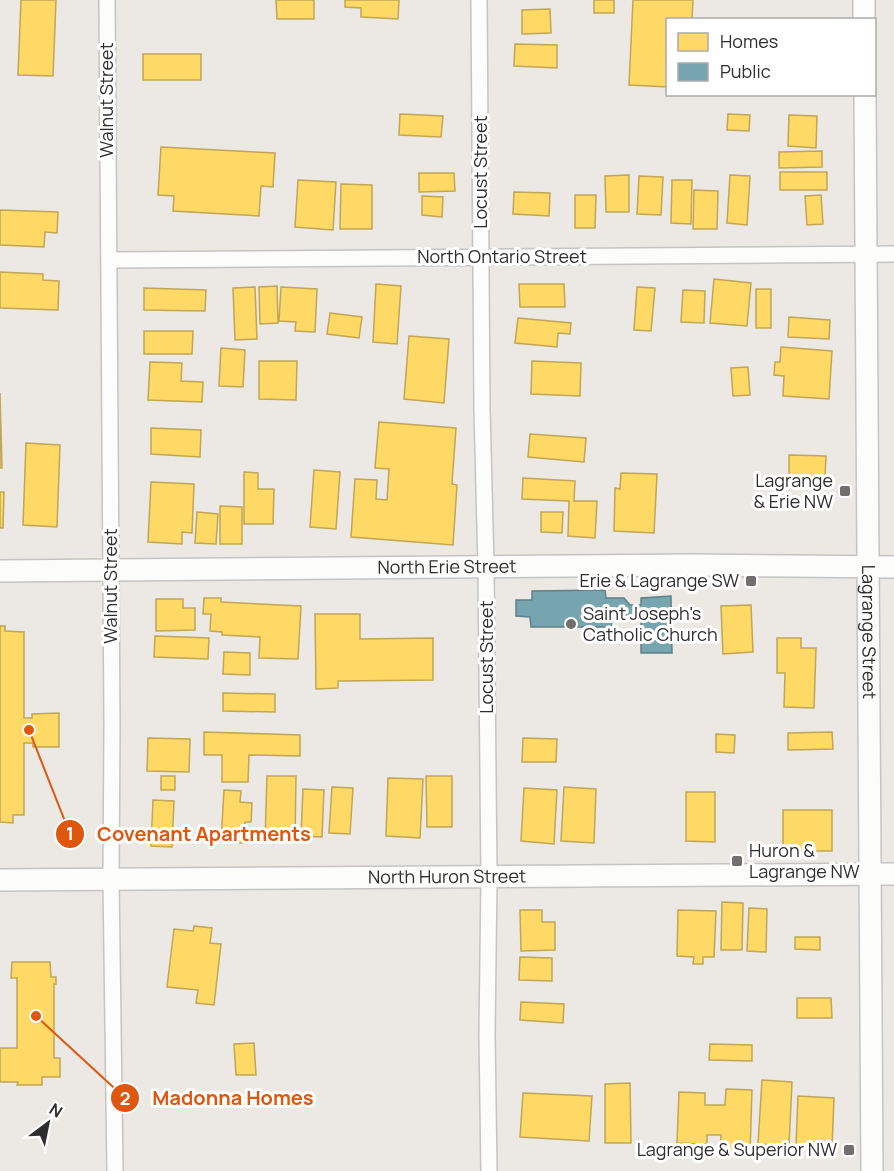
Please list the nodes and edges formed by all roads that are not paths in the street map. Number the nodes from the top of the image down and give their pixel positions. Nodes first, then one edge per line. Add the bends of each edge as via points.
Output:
1 (107, 0) edge
2 (479, 0) edge
3 (864, 0) edge
4 (864, 18) edge
5 (865, 96) edge
6 (865, 254) junction
7 (894, 254) edge
8 (481, 257) junction
9 (109, 260) junction
10 (486, 567) junction
11 (868, 567) junction
12 (894, 567) edge
13 (111, 571) junction
14 (0, 572) edge
15 (870, 874) junction
16 (894, 874) edge
17 (489, 878) junction
18 (111, 879) junction
19 (0, 880) edge
20 (115, 1171) edge
21 (489, 1171) edge
22 (872, 1171) edge

1 - 9 street, Walnut Street
2 - 8 street, Locust Street
3 - 4 street
5 - 6 street, Lagrange Street
6 - 7 street, North Ontario Street
6 - 8 street, North Ontario Street
6 - 11 street, Lagrange Street
8 - 9 street, North Ontario Street
8 - 10 street, Locust Street
9 - 13 street, Walnut Street
10 - 11 street, North Erie Street
10 - 13 street, North Erie Street
10 - 17 street, Locust Street
11 - 12 street, North Erie Street
11 - 15 street, Lagrange Street
13 - 14 street, North Erie Street
13 - 18 street, Walnut Street
15 - 16 street, North Huron Street
15 - 17 street, North Huron Street
15 - 22 street, Lagrange Street
17 - 18 street, North Huron Street
17 - 21 street, Locust Street
18 - 19 street, North Huron Street
18 - 20 street, Walnut Street

